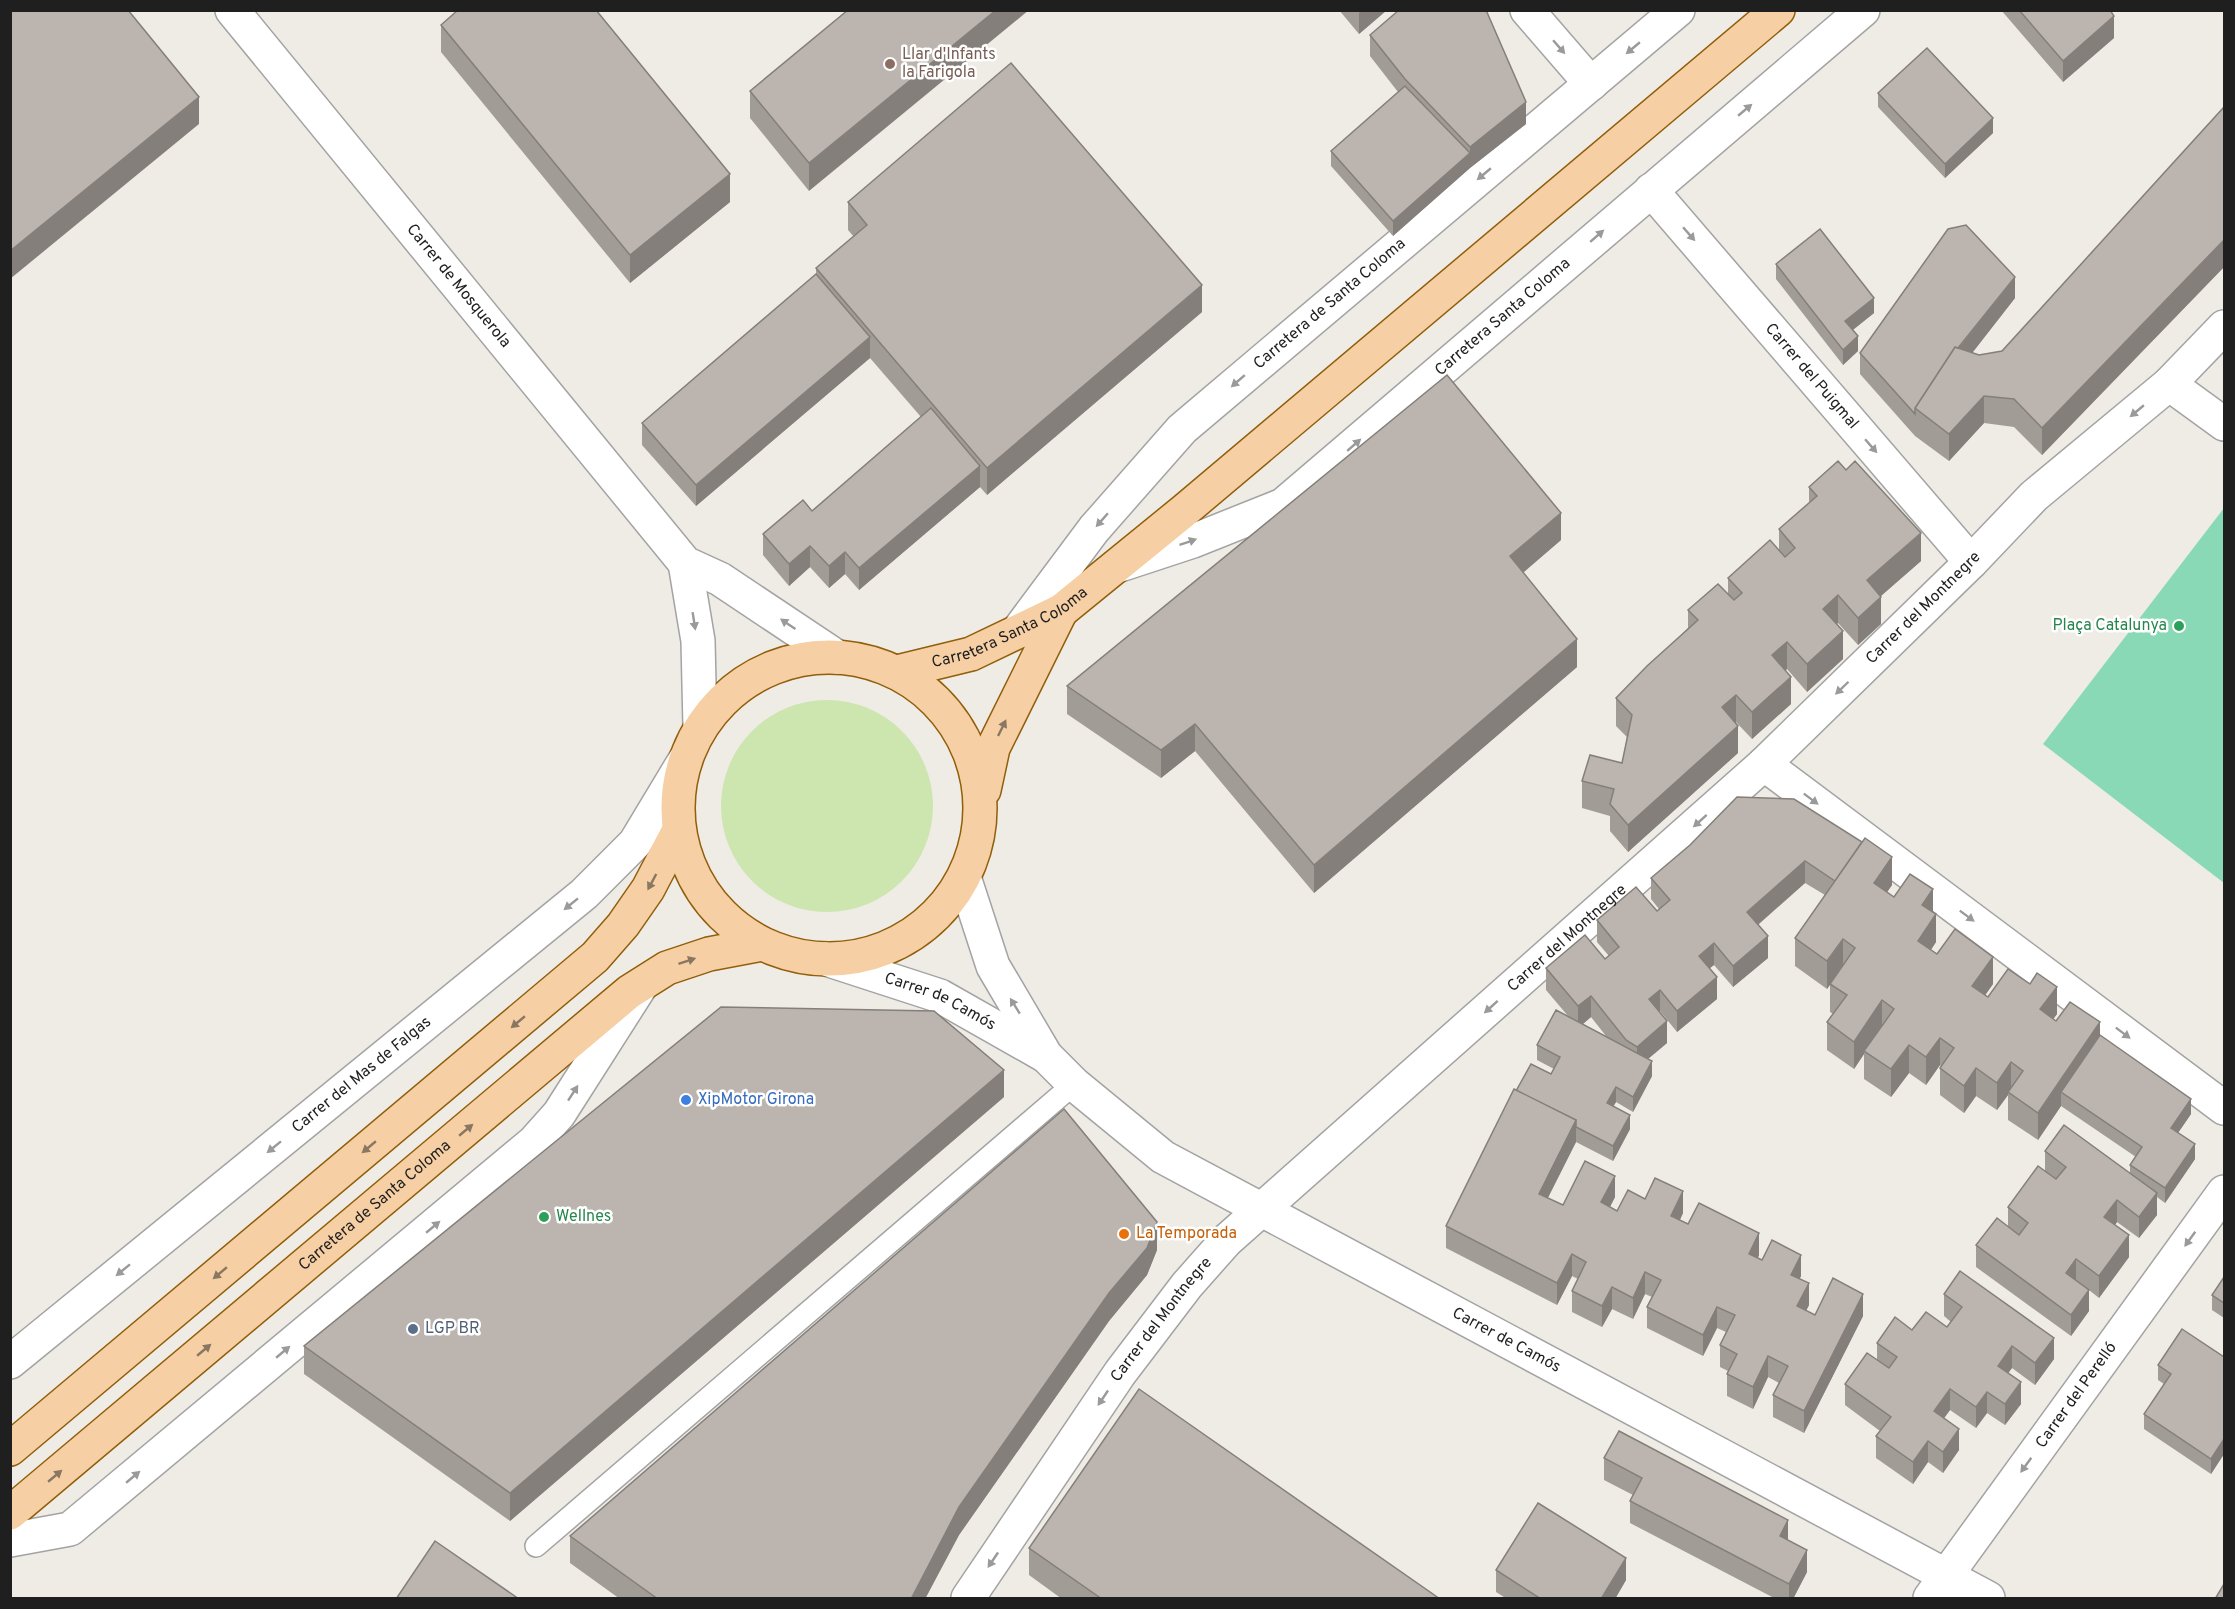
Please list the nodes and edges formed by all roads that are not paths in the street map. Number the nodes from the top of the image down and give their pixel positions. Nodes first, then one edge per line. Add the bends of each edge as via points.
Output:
1 (232, 10) edge
2 (1527, 10) edge
3 (1678, 10) edge
4 (1778, 10) edge
5 (1863, 10) edge
6 (1591, 84) junction
7 (1651, 190) junction
8 (2224, 327) edge
9 (2169, 384) junction
10 (2224, 424) edge
11 (1971, 562) junction
12 (685, 563) junction
13 (1112, 568) junction
14 (1061, 611) junction
15 (1018, 631) junction
16 (837, 657) junction
17 (897, 672) junction
18 (700, 727) junction
19 (685, 760) junction
20 (1764, 764) junction
21 (981, 804) junction
22 (679, 830) junction
23 (964, 877) junction
24 (762, 944) junction
25 (826, 959) junction
26 (643, 983) junction
27 (1046, 1056) junction
28 (1074, 1084) junction
29 (2224, 1108) edge
30 (2224, 1192) edge
31 (1263, 1211) junction
32 (10, 1362) edge
33 (10, 1449) edge
34 (10, 1513) edge
35 (10, 1540) edge
36 (536, 1545) dead end
37 (1938, 1587) edge
38 (973, 1597) edge
39 (1988, 1599) edge

1 - 12 street, Carrer de Mosquerola
2 -> 6 street
3 -> 6 street, Carretera de Santa Coloma
4 - 13 main road, Carretera Santa Coloma
7 -> 5 street, Carretera Santa Coloma
6 -> 15 street, Carretera de Santa Coloma via 1182,429 1094,529
7 -> 11 street, Carrer del Puigmal
13 -> 7 street, Carretera Santa Coloma via 1283,505
8 - 9 street, Carrer del Montnegre
9 - 10 street
9 -> 11 street, Carrer del Montnegre via 2034,496
11 -> 20 street, Carrer del Montnegre
16 -> 12 street, Carrer de Mosquerola via 720,579
12 -> 18 street, Carrer de Mosquerola via 698,641
13 - 14 main road, Carretera Santa Coloma
14 - 15 main road, Carretera Santa Coloma
21 -> 14 main road via 993,748
15 - 17 main road, Carretera Santa Coloma via 971,654
16 - 17 main road via 867,661
16 - 18 main road via 805,658 745,681 720,702
17 - 21 main road via 930,695 957,726 974,763
18 - 19 main road
19 - 22 main road via 677,806
19 -> 32 street, Carrer del Mas de Falgas via 635,843 584,894
20 -> 29 street
20 -> 31 street, Carrer del Montnegre
21 - 23 main road via 977,842
22 - 24 main road via 691,870 707,897 727,920
22 -> 33 main road via 648,889 595,957
23 - 25 main road via 930,921 907,938 863,954
27 -> 23 street, Carrer de Camós via 993,966
24 - 25 main road
26 -> 24 main road, Carretera de Santa Coloma via 667,968 709,954
25 - 27 street, Carrer de Camós via 940,996
34 -> 26 main road, Carretera de Santa Coloma
35 -> 26 street via 70,1529 534,1142 559,1114
27 - 28 street, Carrer de Camós
28 - 31 street, Carrer de Camós via 1163,1157
28 - 36 lane
30 -> 37 street, Carrer del Perelló
31 - 37 street, Carrer de Camós
31 -> 38 street, Carrer del Montnegre via 1226,1241 1186,1285 1120,1373
37 - 39 street, Carrer de Camós

